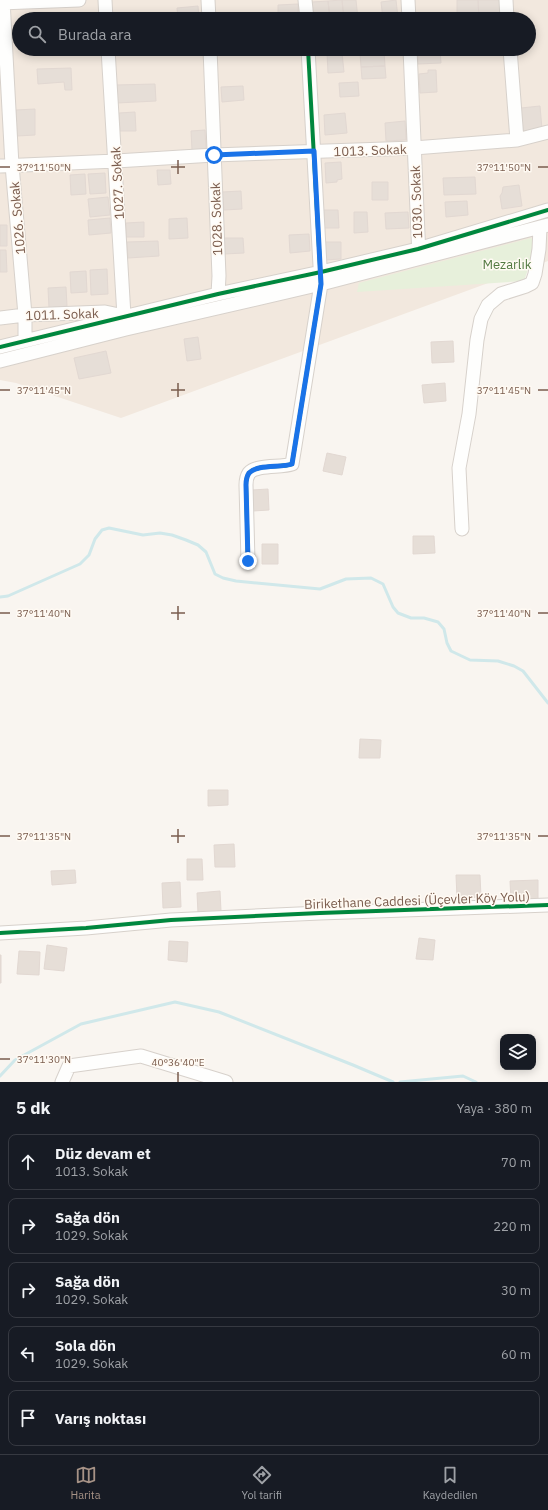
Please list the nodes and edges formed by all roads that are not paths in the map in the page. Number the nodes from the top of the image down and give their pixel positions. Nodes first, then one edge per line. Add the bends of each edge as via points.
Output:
1 (79, 0) edge
2 (105, 0) edge
3 (208, 0) edge
4 (306, 0) edge
5 (408, 0) edge
6 (506, 0) edge
7 (2, 2) edge
8 (106, 12) edge
9 (209, 12) edge
10 (307, 12) edge
11 (409, 12) edge
12 (507, 12) edge
13 (108, 56) edge
14 (210, 56) edge
15 (308, 56) edge
16 (410, 56) edge
17 (511, 56) edge
18 (548, 132) edge
19 (517, 140) junction
20 (414, 148) junction
21 (314, 151) junction
22 (214, 155) junction
23 (116, 161) junction
24 (6, 166) edge
25 (548, 210) edge
26 (544, 226) edge
27 (418, 254) junction
28 (321, 278) junction
29 (218, 294) junction
30 (25, 315) junction
31 (124, 316) junction
32 (0, 318) edge
33 (25, 341) junction
34 (0, 347) edge
35 (0, 361) edge
36 (462, 529) dead end
37 (248, 561) dead end
38 (548, 906) edge
39 (0, 933) edge
40 (62, 1082) edge
41 (226, 1082) edge

1 - 7 street
2 - 8 street
3 - 9 street
4 - 10 street
5 - 11 street
6 - 12 street
7 - 24 street, 1026. Sokak
13 - 23 street, 1027. Sokak
14 - 22 street, 1028. Sokak
15 - 21 street
16 - 20 street, 1030. Sokak
17 - 19 street
18 - 19 street, 1013. Sokak
19 - 20 street, 1013. Sokak
20 - 21 street, 1013. Sokak
20 - 27 street, 1030. Sokak
21 - 22 street, 1013. Sokak
21 - 28 street
22 - 23 street, 1013. Sokak
22 - 29 street, 1028. Sokak
23 - 24 street, 1013. Sokak
23 - 31 street, 1027. Sokak
24 - 30 street, 1026. Sokak
25 - 27 street
26 - 27 street
26 - 36 street via 532,282 501,294 488,305 481,319 469,414 459,468
27 - 28 street
28 - 29 street
28 - 35 street
28 - 37 street via 292,464 286,467 271,466 252,470 248,474
29 - 31 street
30 - 31 street, 1011. Sokak via 105,312
30 - 32 street, 1011. Sokak
30 - 33 street, 1026. Sokak
31 - 33 street
33 - 34 street
38 - 39 street, Birikethane Caddesi (Üçevler Köy Yolu) via 320,913
40 - 41 street via 69,1066 141,1056

